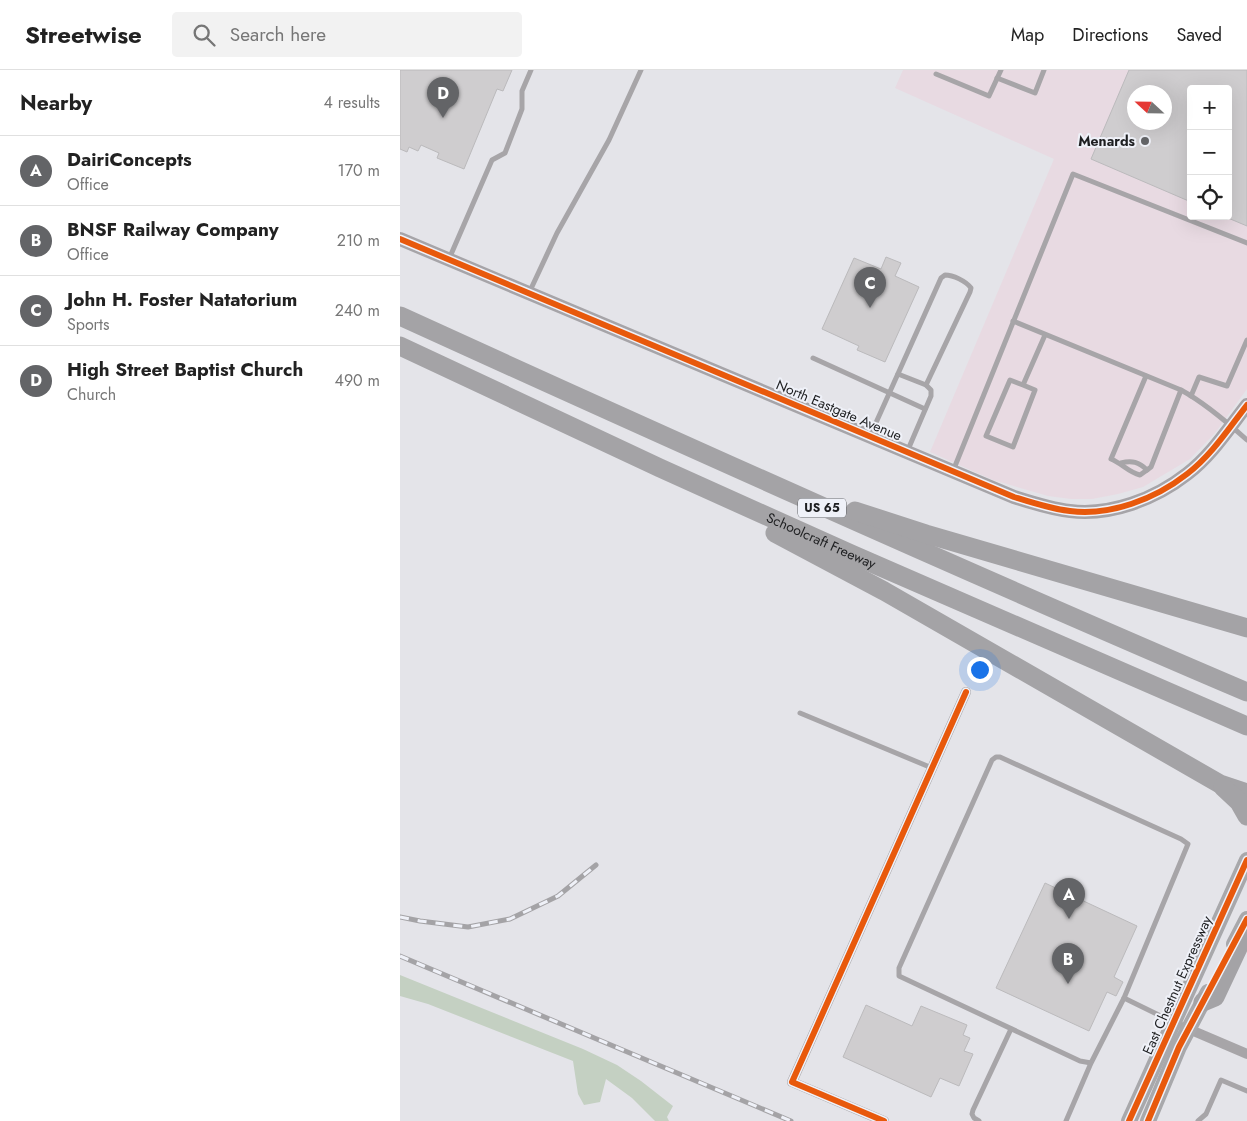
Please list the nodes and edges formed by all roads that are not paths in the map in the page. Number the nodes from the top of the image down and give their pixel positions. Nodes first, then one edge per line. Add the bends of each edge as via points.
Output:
1 (531, 70) edge
2 (641, 70) edge
3 (1000, 70) edge
4 (1044, 70) edge
5 (936, 74) dead end
6 (997, 78) junction
7 (400, 239) edge
8 (1247, 243) edge
9 (449, 259) junction
10 (529, 293) junction
11 (400, 316) edge
12 (1013, 322) junction
13 (1045, 335) junction
14 (1247, 340) edge
15 (400, 346) edge
16 (813, 358) dead end
17 (898, 374) junction
18 (1146, 376) junction
19 (926, 385) junction
20 (1023, 385) junction
21 (1181, 390) junction
22 (890, 393) junction
23 (1191, 396) junction
24 (1247, 405) edge
25 (925, 409) junction
26 (1232, 426) junction
27 (660, 435) junction
28 (870, 436) junction
29 (1247, 440) edge
30 (907, 452) junction
31 (1121, 463) junction
32 (660, 468) junction
33 (1148, 470) junction
34 (952, 471) junction
35 (1247, 628) edge
36 (966, 692) dead end
37 (1247, 692) edge
38 (800, 713) dead end
39 (1247, 726) edge
40 (932, 768) junction
41 (1220, 784) junction
42 (1247, 793) edge
43 (1247, 816) edge
44 (1247, 860) edge
45 (1247, 919) edge
46 (1247, 933) edge
47 (1124, 998) junction
48 (1203, 1002) junction
49 (1181, 1026) junction
50 (1011, 1029) junction
51 (1172, 1045) junction
52 (1247, 1054) edge
53 (1091, 1063) junction
54 (1247, 1091) edge
55 (884, 1121) edge
56 (979, 1121) edge
57 (1066, 1121) edge
58 (1129, 1121) edge
59 (1148, 1121) edge
60 (1198, 1121) edge

1 - 9 lane via 522,91 522,109 505,153 492,160
2 - 10 lane via 609,140 557,233
3 - 6 lane
4 - 6 lane via 1035,93
5 - 6 lane via 989,96
7 - 9 street, North Eastgate Avenue
8 - 12 lane via 1073,174
9 - 10 street, North Eastgate Avenue
10 - 28 street, North Eastgate Avenue
11 - 27 highway, US 65
12 - 13 lane
12 - 34 lane
13 - 18 lane
13 - 20 lane
14 - 23 lane via 1227,386 1199,377
15 - 32 highway, Schoolcraft Freeway / US 65
16 - 22 lane
17 - 19 lane
17 - 19 lane via 941,278 949,275 971,288
17 - 22 lane
18 - 21 lane
18 - 31 lane via 1111,459
19 - 25 lane via 931,396
20 - 20 lane via 1010,380 986,436 1012,447 1035,390
21 - 23 lane
21 - 33 lane
22 - 25 lane
22 - 28 lane
23 - 26 lane
24 - 26 street, North Eastgate Avenue
25 - 30 lane
26 - 29 lane
26 - 34 street, North Eastgate Avenue via 1188,474 1131,505 1102,510 1071,511 1043,506
27 - 35 highway via 891,523
27 - 37 highway, US 65 via 995,585
28 - 30 street, North Eastgate Avenue
30 - 34 street, North Eastgate Avenue
31 - 33 lane via 1131,461
31 - 33 lane via 1134,473
32 - 39 highway, Schoolcraft Freeway / US 65
32 - 41 highway via 688,491 862,578
36 - 40 street
38 - 40 lane
40 - 55 street via 792,1082
41 - 42 highway
41 - 43 highway via 1239,802
44 - 49 main road, East Chestnut Expressway
45 - 48 main road, East Chestnut Expressway
46 - 48 highway via 1215,997
47 - 49 lane
47 - 50 lane via 1188,844 996,757 908,948 899,976
47 - 53 lane
48 - 49 main road, East Chestnut Expressway
49 - 51 main road, East Chestnut Expressway
49 - 52 street
50 - 53 lane
50 - 56 lane via 973,1110 974,1118
51 - 58 main road, East Chestnut Expressway
51 - 59 main road, East Chestnut Expressway
53 - 57 lane
54 - 60 lane via 1221,1080 1206,1114

